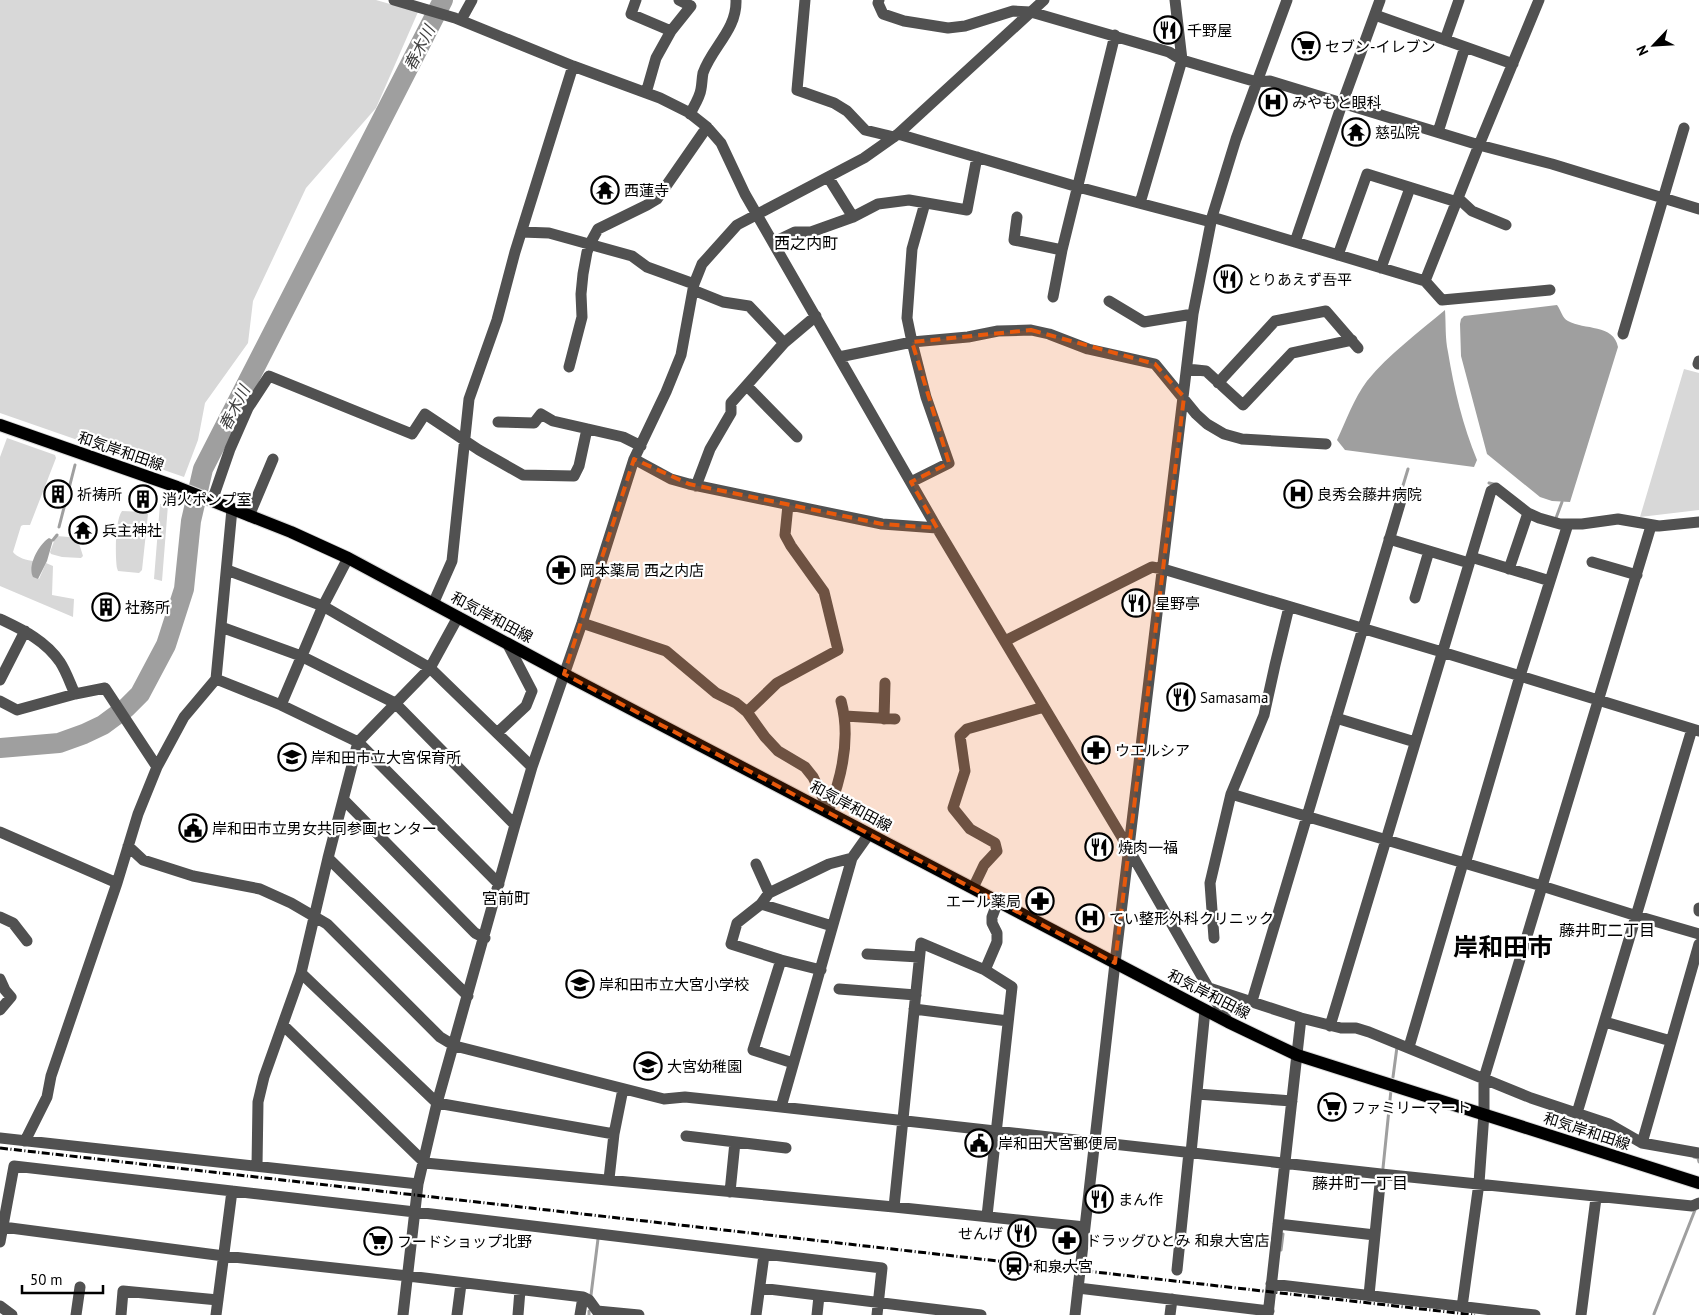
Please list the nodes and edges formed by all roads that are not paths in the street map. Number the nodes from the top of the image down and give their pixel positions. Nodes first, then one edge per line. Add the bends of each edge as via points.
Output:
1 (394, 0) edge
2 (472, 0) edge
3 (636, 0) edge
4 (679, 0) edge
5 (736, 0) edge
6 (805, 0) edge
7 (879, 0) edge
8 (1044, 0) edge
9 (1175, 0) edge
10 (1287, 0) edge
11 (1380, 0) edge
12 (1459, 0) edge
13 (1539, 0) edge
14 (418, 4) edge
15 (1031, 12) junction
16 (1375, 15) junction
17 (458, 19) junction
18 (671, 31) junction
19 (1115, 35) junction
20 (1445, 40) junction
21 (1465, 47) junction
22 (1182, 60) junction
23 (1513, 64) junction
24 (573, 66) junction
25 (1257, 82) junction
26 (646, 93) junction
27 (1342, 104) junction
28 (690, 114) junction
29 (707, 126) junction
30 (1684, 128) dead end
31 (1438, 132) junction
32 (896, 136) junction
33 (1479, 145) junction
34 (977, 157) junction
35 (828, 177) junction
36 (1078, 186) junction
37 (1410, 188) junction
38 (1664, 199) junction
39 (1457, 200) junction
40 (925, 203) junction
41 (1140, 203) junction
42 (1699, 209) edge
43 (758, 214) junction
44 (1017, 216) dead end
45 (853, 217) junction
46 (1211, 220) junction
47 (1506, 224) dead end
48 (521, 232) junction
49 (774, 242) junction
50 (1295, 242) junction
51 (590, 245) junction
52 (1062, 250) junction
53 (1338, 255) junction
54 (1381, 268) junction
55 (1426, 281) junction
56 (693, 287) junction
57 (1550, 290) dead end
58 (1053, 297) dead end
59 (1109, 301) dead end
60 (1193, 314) junction
61 (816, 316) junction
62 (1623, 334) dead end
63 (912, 342) junction
64 (784, 343) junction
65 (839, 357) junction
66 (569, 367) dead end
67 (1187, 369) junction
68 (1218, 383) junction
69 (746, 386) junction
70 (1184, 397) junction
71 (498, 422) dead end
72 (0, 425) edge
73 (587, 429) junction
74 (797, 437) dead end
75 (465, 440) junction
76 (1326, 444) dead end
77 (641, 446) junction
78 (273, 459) dead end
79 (634, 459) junction
80 (911, 482) junction
81 (696, 486) junction
82 (1402, 497) dead end
83 (210, 500) junction
84 (788, 505) junction
85 (232, 509) junction
86 (1528, 514) junction
87 (249, 516) junction
88 (1699, 522) edge
89 (1568, 524) junction
90 (1652, 526) junction
91 (937, 528) junction
92 (1389, 540) junction
93 (1429, 551) junction
94 (348, 558) junction
95 (1470, 560) junction
96 (1592, 562) dead end
97 (1162, 569) junction
98 (1509, 569) junction
99 (227, 570) junction
100 (1637, 575) junction
101 (1550, 581) junction
102 (1415, 598) dead end
103 (433, 604) junction
104 (323, 606) junction
105 (1289, 607) junction
106 (458, 617) junction
107 (0, 619) edge
108 (582, 623) junction
109 (221, 627) junction
110 (1363, 630) junction
111 (25, 631) junction
112 (1005, 641) junction
113 (507, 644) junction
114 (1442, 652) junction
115 (301, 656) junction
116 (430, 668) junction
117 (564, 674) junction
118 (1520, 676) junction
119 (216, 679) junction
120 (0, 680) edge
121 (885, 683) dead end
122 (75, 694) junction
123 (841, 700) dead end
124 (1598, 701) junction
125 (0, 702) edge
126 (395, 703) junction
127 (281, 705) junction
128 (1044, 707) junction
129 (747, 712) junction
130 (845, 716) junction
131 (1336, 718) junction
132 (1696, 730) edge
133 (498, 733) junction
134 (358, 742) junction
135 (1415, 742) junction
136 (157, 767) junction
137 (532, 767) junction
138 (1231, 794) junction
139 (344, 800) junction
140 (829, 811) junction
141 (1306, 817) junction
142 (515, 825) junction
143 (0, 832) edge
144 (870, 834) junction
145 (1386, 841) junction
146 (128, 846) junction
147 (1129, 850) junction
148 (328, 858) junction
149 (852, 858) junction
150 (756, 864) dead end
151 (1464, 864) junction
152 (117, 883) junction
153 (499, 884) junction
154 (1542, 886) junction
155 (972, 888) junction
156 (768, 893) junction
157 (998, 901) junction
158 (761, 904) junction
159 (1637, 916) junction
160 (0, 917) edge
161 (314, 918) junction
162 (832, 926) junction
163 (1699, 934) edge
164 (485, 938) junction
165 (1214, 938) dead end
166 (27, 941) dead end
167 (1699, 944) edge
168 (867, 954) dead end
169 (919, 958) junction
170 (781, 960) junction
171 (1115, 963) junction
172 (821, 970) junction
173 (985, 970) junction
174 (301, 973) junction
175 (0, 979) edge
176 (1206, 987) junction
177 (839, 989) dead end
178 (916, 995) junction
179 (468, 996) junction
180 (1252, 1001) junction
181 (914, 1009) junction
182 (0, 1010) edge
183 (1205, 1010) junction
184 (1301, 1018) junction
185 (1008, 1021) junction
186 (1228, 1022) junction
187 (1605, 1022) junction
188 (284, 1026) junction
189 (1330, 1026) junction
190 (1671, 1041) junction
191 (455, 1046) junction
192 (1409, 1047) junction
193 (1297, 1055) junction
194 (793, 1063) junction
195 (1484, 1078) junction
196 (624, 1089) junction
197 (1197, 1094) junction
198 (1292, 1102) junction
199 (437, 1103) junction
200 (781, 1107) junction
201 (1484, 1113) junction
202 (1577, 1113) junction
203 (903, 1121) junction
204 (996, 1132) junction
205 (614, 1134) junction
206 (686, 1136) dead end
207 (0, 1138) edge
208 (25, 1141) junction
209 (735, 1142) junction
210 (1095, 1142) junction
211 (1642, 1143) junction
212 (786, 1148) dead end
213 (1190, 1152) junction
214 (1699, 1153) edge
215 (425, 1162) junction
216 (1285, 1163) junction
217 (257, 1166) junction
218 (1381, 1174) junction
219 (609, 1179) junction
220 (1479, 1183) junction
221 (1699, 1183) edge
222 (418, 1184) junction
223 (232, 1191) junction
224 (730, 1192) junction
225 (1596, 1198) junction
226 (1699, 1203) edge
227 (894, 1206) junction
228 (3, 1212) edge
229 (415, 1212) junction
230 (987, 1216) junction
231 (1278, 1224) junction
232 (3, 1227) junction
233 (1085, 1227) junction
234 (1375, 1235) junction
235 (0, 1242) edge
236 (764, 1255) junction
237 (224, 1256) junction
238 (1177, 1270) dead end
239 (408, 1276) junction
240 (461, 1284) junction
241 (1271, 1284) junction
242 (80, 1287) dead end
243 (760, 1288) junction
244 (1078, 1288) junction
245 (520, 1290) junction
246 (1369, 1295) junction
247 (819, 1296) junction
248 (582, 1297) junction
249 (1172, 1299) junction
250 (218, 1300) junction
251 (879, 1303) junction
252 (0, 1306) edge
253 (1462, 1307) junction
254 (934, 1312) edge
255 (1269, 1313) edge
256 (12, 1315) edge
257 (76, 1315) edge
258 (121, 1315) edge
259 (216, 1315) edge
260 (403, 1315) edge
261 (458, 1315) edge
262 (518, 1315) edge
263 (580, 1315) edge
264 (639, 1315) edge
265 (756, 1315) edge
266 (817, 1315) edge
267 (877, 1315) edge
268 (981, 1315) edge
269 (1075, 1315) edge
270 (1170, 1315) edge
271 (1535, 1315) edge
272 (1581, 1315) edge

1 - 14 street
2 - 17 street
3 - 18 street via 631,14
4 - 18 street via 691,6
5 - 28 street via 734,20 702,75 701,91
6 - 32 street via 797,90 834,103 866,130
7 - 15 street via 883,14 948,28 1013,12
8 - 15 street
9 - 22 street
10 - 25 street
11 - 16 street
12 - 20 street
13 - 23 street
14 - 17 street
15 - 19 street
15 - 32 street
16 - 20 street
16 - 27 street
17 - 24 street
18 - 26 street via 656,58
19 - 22 street via 1169,52
19 - 36 street
20 - 21 street
21 - 23 street
21 - 31 street
22 - 25 street
22 - 41 street
23 - 33 street
24 - 26 street
24 - 48 street
25 - 27 street via 1270,81
25 - 46 street
26 - 28 street
27 - 31 street
27 - 50 street
28 - 29 street
29 - 43 street via 721,143
29 - 51 street via 656,199 598,229
30 - 38 street
31 - 33 street
32 - 34 street
32 - 35 street
33 - 38 street
33 - 39 street
34 - 36 street
34 - 40 street via 967,210
35 - 43 street
35 - 45 street
36 - 41 street
36 - 52 street
37 - 39 street
37 - 53 street via 1367,174
37 - 54 street
38 - 42 street
38 - 62 street
39 - 47 street via 1472,211
39 - 55 street
40 - 45 street via 908,200 878,204
40 - 63 street via 912,249 907,318
41 - 46 street
43 - 49 street
43 - 56 street via 737,225 720,243 702,264
44 - 52 street via 1014,240
45 - 49 street via 810,232 795,232
46 - 50 street
46 - 60 street
48 - 51 street via 549,233
48 - 75 street via 497,320 468,399
49 - 61 street
50 - 53 street
51 - 56 street via 632,256 647,267
51 - 66 street via 583,274 582,317
52 - 58 street
53 - 54 street
54 - 55 street
55 - 57 street via 1442,300
56 - 64 street via 723,302 749,306
56 - 77 street via 681,355
59 - 60 street via 1144,322
60 - 67 street
61 - 64 street
61 - 65 street
63 - 65 street
63 - 70 street via 1030,330 1088,349 1155,364
63 - 80 street via 926,397 949,463
64 - 69 street
65 - 80 street
67 - 68 street via 1206,371
67 - 70 street
68 - 68 street via 1243,405 1292,353 1355,344 1326,312 1275,321
69 - 74 street
69 - 81 street via 731,403 731,413 710,449
70 - 76 street via 1206,424 1224,434 1242,439
70 - 97 street
71 - 73 street via 534,423 541,414 554,421
72 - 83 main road, 和気岸和田線
73 - 75 street via 574,476 522,475
73 - 77 street via 623,437
75 - 83 street via 424,414 412,434 269,376 248,408
75 - 103 street via 452,561
77 - 79 street
78 - 87 street
79 - 81 street via 671,479
79 - 108 street
80 - 91 street
81 - 84 street
82 - 92 street
83 - 85 main road, 和気岸和田線
84 - 91 street via 882,524
84 - 129 street via 786,535 824,592 838,650 777,683
85 - 87 main road, 和気岸和田線
85 - 99 street
86 - 89 street
86 - 95 street via 1496,488 1491,491
86 - 98 street
87 - 94 main road, 和気岸和田線
88 - 90 street
89 - 90 street via 1618,519
89 - 101 street
90 - 100 street
91 - 112 street
92 - 93 street
92 - 110 street
93 - 95 street
93 - 102 street
94 - 103 main road, 和気岸和田線
94 - 104 street
95 - 98 street
95 - 114 street
96 - 100 street
97 - 105 street
97 - 112 street via 1152,567
97 - 147 street
98 - 101 street
99 - 104 street
99 - 109 street
100 - 124 street
101 - 118 street
103 - 106 main road, 和気岸和田線
104 - 115 street
104 - 116 street
105 - 110 street
105 - 138 street via 1264,715
106 - 113 main road, 和気岸和田線
106 - 116 street
107 - 111 street
108 - 117 street
108 - 129 street via 666,651 716,693
109 - 115 street
109 - 119 street
110 - 114 street
110 - 131 street
111 - 120 street
111 - 122 street via 46,645 57,658
112 - 128 street
113 - 117 main road, 和気岸和田線
113 - 133 street via 532,691 526,706
114 - 118 street
114 - 135 street
115 - 126 street
115 - 127 street
116 - 126 street
116 - 133 street
117 - 137 street
117 - 140 main road, 和気岸和田線
118 - 124 street
118 - 151 street
119 - 127 street
119 - 136 street via 184,717
121 - 130 street via 889,719
122 - 125 street via 17,710
122 - 136 street via 106,688
123 - 130 street
124 - 132 street
124 - 154 street
126 - 134 street
126 - 142 street
127 - 134 street
128 - 147 street
128 - 155 street via 967,729 960,736 965,771 953,808 970,830 995,842 997,851 984,865
129 - 140 street via 778,751 805,767
130 - 140 street via 844,762
131 - 135 street
131 - 141 street
132 - 159 street
133 - 137 street
134 - 139 street
134 - 153 street
135 - 145 street
136 - 146 street
137 - 142 street
138 - 141 street
138 - 165 street via 1210,884
139 - 148 street
139 - 164 street via 475,933
140 - 144 main road, 和気岸和田線
141 - 145 street
141 - 180 street
142 - 153 street
143 - 152 street
144 - 149 street
144 - 155 main road, 和気岸和田線
145 - 151 street
145 - 189 street
146 - 152 street
146 - 161 street via 143,860 193,876 260,889
147 - 171 street
147 - 176 street
148 - 161 street
148 - 179 street
149 - 156 street via 829,864
149 - 162 street
150 - 156 street
151 - 154 street
151 - 192 street
152 - 208 street via 50,1076 47,1098
153 - 164 street
154 - 159 street
154 - 195 street
155 - 157 main road, 和気岸和田線
156 - 158 street
157 - 171 main road, 和気岸和田線
157 - 173 street via 992,916 997,942
158 - 162 street
158 - 170 street via 737,923 731,944
159 - 163 street
159 - 187 street
160 - 166 street via 13,923
161 - 174 street
161 - 191 street via 327,924 440,1037
162 - 172 street
164 - 179 street
167 - 190 street
168 - 169 street
169 - 173 street via 921,943
169 - 178 street
170 - 172 street
170 - 194 street via 753,1050
171 - 183 main road, 和気岸和田線
171 - 210 street
172 - 194 street
173 - 185 street via 1012,987
174 - 188 street
174 - 199 street
175 - 182 street via 11,997
176 - 180 street
176 - 186 street
177 - 178 street
178 - 181 street
179 - 191 street
180 - 184 street
181 - 185 street
181 - 203 street
183 - 186 main road, 和気岸和田線
183 - 197 street
184 - 189 street
184 - 193 street
185 - 204 street
186 - 193 main road, 和気岸和田線
187 - 190 street
187 - 202 street
188 - 215 street
188 - 217 street via 258,1102
189 - 192 street via 1356,1028
190 - 211 street
191 - 196 street
191 - 199 street
192 - 195 street
193 - 198 street
193 - 201 main road, 和気岸和田線
194 - 200 street
195 - 201 street
195 - 202 street
196 - 200 street via 664,1098 685,1097
196 - 205 street
197 - 198 street
197 - 213 street
198 - 216 street
199 - 205 street
199 - 215 street
200 - 203 street
201 - 220 street
201 - 221 main road, 和気岸和田線
202 - 211 street via 1609,1124
203 - 204 street
203 - 227 street
204 - 210 street
204 - 230 street
205 - 219 street
206 - 209 street
207 - 208 street
208 - 217 street
209 - 212 street
209 - 224 street
210 - 213 street
210 - 233 street
211 - 214 street
213 - 216 street
213 - 238 street
215 - 219 street
215 - 222 street
216 - 218 street
216 - 231 street
217 - 222 street
218 - 220 street
218 - 234 street
219 - 224 street
220 - 225 street
220 - 253 street
222 - 229 street
223 - 228 street via 14,1166
223 - 229 street
223 - 237 street
224 - 227 street
225 - 226 street via 1692,1206
225 - 272 street
227 - 230 street
228 - 232 street
229 - 236 street
229 - 239 street
230 - 233 street
231 - 234 street
231 - 241 street
232 - 235 street
232 - 237 street
233 - 244 street
234 - 246 street
236 - 243 street
236 - 251 street via 882,1268
237 - 239 street
237 - 250 street
239 - 240 street
239 - 260 street
240 - 245 street
240 - 261 street
241 - 246 street
241 - 255 street
242 - 257 street
243 - 247 street
243 - 265 street
244 - 249 street
244 - 269 street
245 - 248 street
245 - 262 street
246 - 253 street
247 - 251 street
247 - 266 street
248 - 263 street
248 - 264 street via 597,1310
249 - 255 street
249 - 270 street
250 - 258 street via 123,1291
250 - 259 street
251 - 254 street
251 - 267 street
252 - 256 street
253 - 271 street
254 - 268 street

